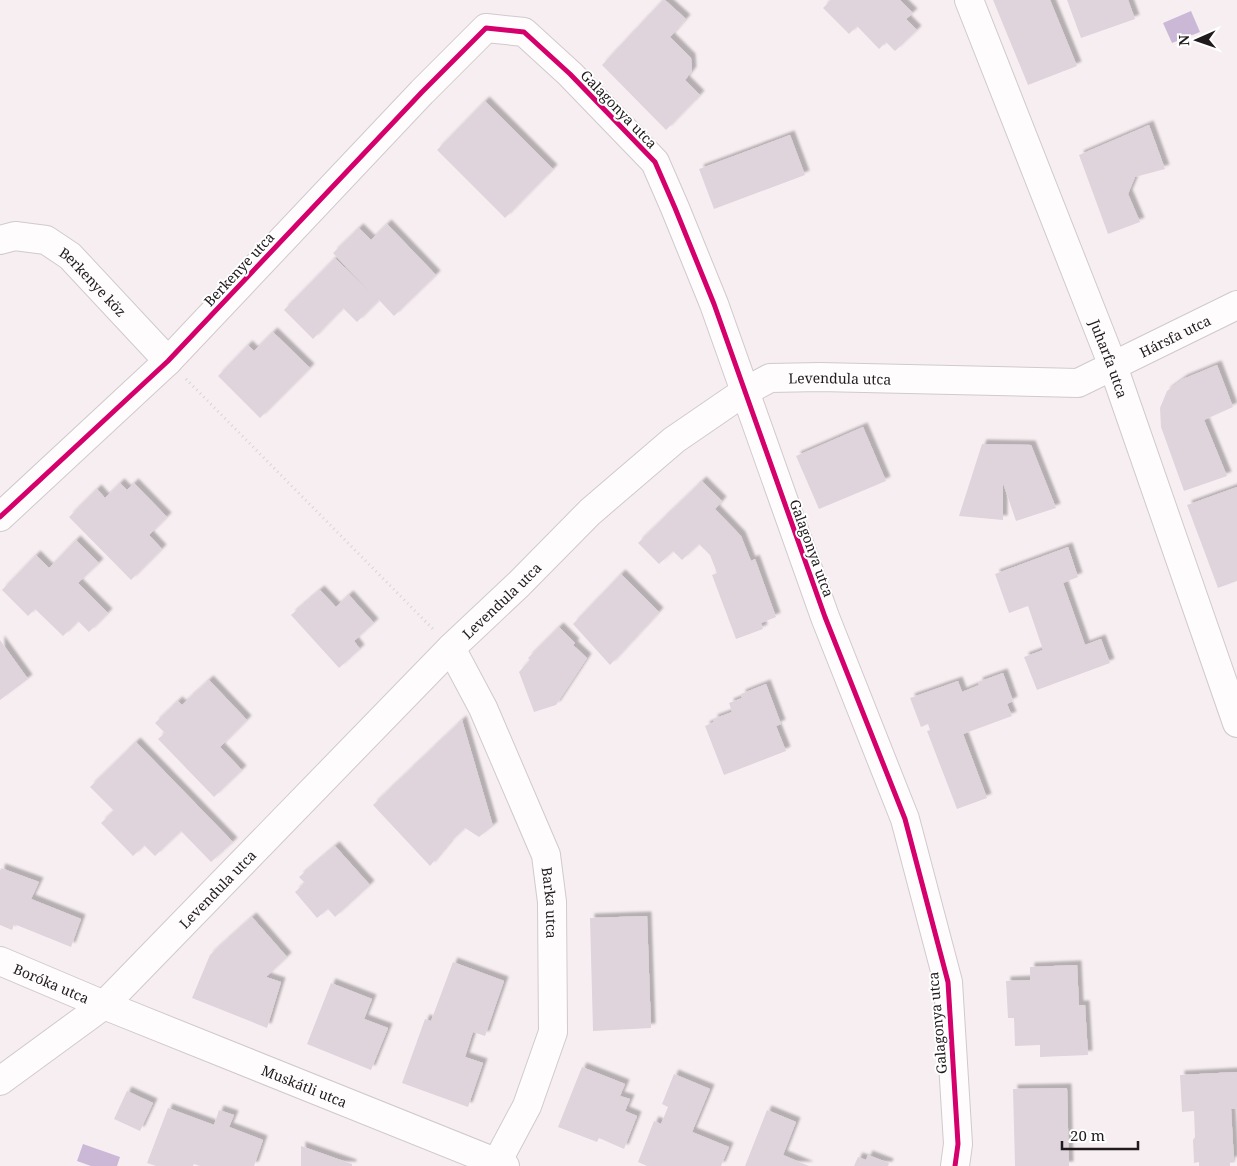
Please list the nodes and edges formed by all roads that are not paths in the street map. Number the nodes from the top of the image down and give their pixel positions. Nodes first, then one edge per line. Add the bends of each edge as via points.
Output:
1 (969, 0) edge
2 (486, 28) joint
3 (0, 240) edge
4 (1237, 305) edge
5 (168, 361) junction
6 (1113, 366) junction
7 (744, 392) junction
8 (0, 517) edge
9 (451, 648) junction
10 (1237, 723) edge
11 (0, 961) edge
12 (104, 1005) junction
13 (0, 1081) edge
14 (499, 1165) edge
15 (955, 1166) edge

1 - 6 street, Juharfa utca
2 - 5 street, Berkenye utca
2 - 7 street, Galagonya utca via 524,32 604,107 655,162 714,304
3 - 5 street, Berkenye köz via 15,236 46,240 70,256
4 - 6 street, Hársfa utca
5 - 8 street, Berkenye utca
6 - 7 street, Levendula utca via 1078,383 770,378
6 - 10 street, Juharfa utca
7 - 9 street, Levendula utca via 674,440 597,506
7 - 15 street, Galagonya utca via 825,617 905,819 948,982 958,1144
9 - 12 street, Levendula utca
9 - 14 street, Barka utca via 482,708 546,855 552,902 553,1032 527,1106
11 - 12 street, Boróka utca
12 - 13 street, Levendula utca
12 - 14 street, Muskátli utca

